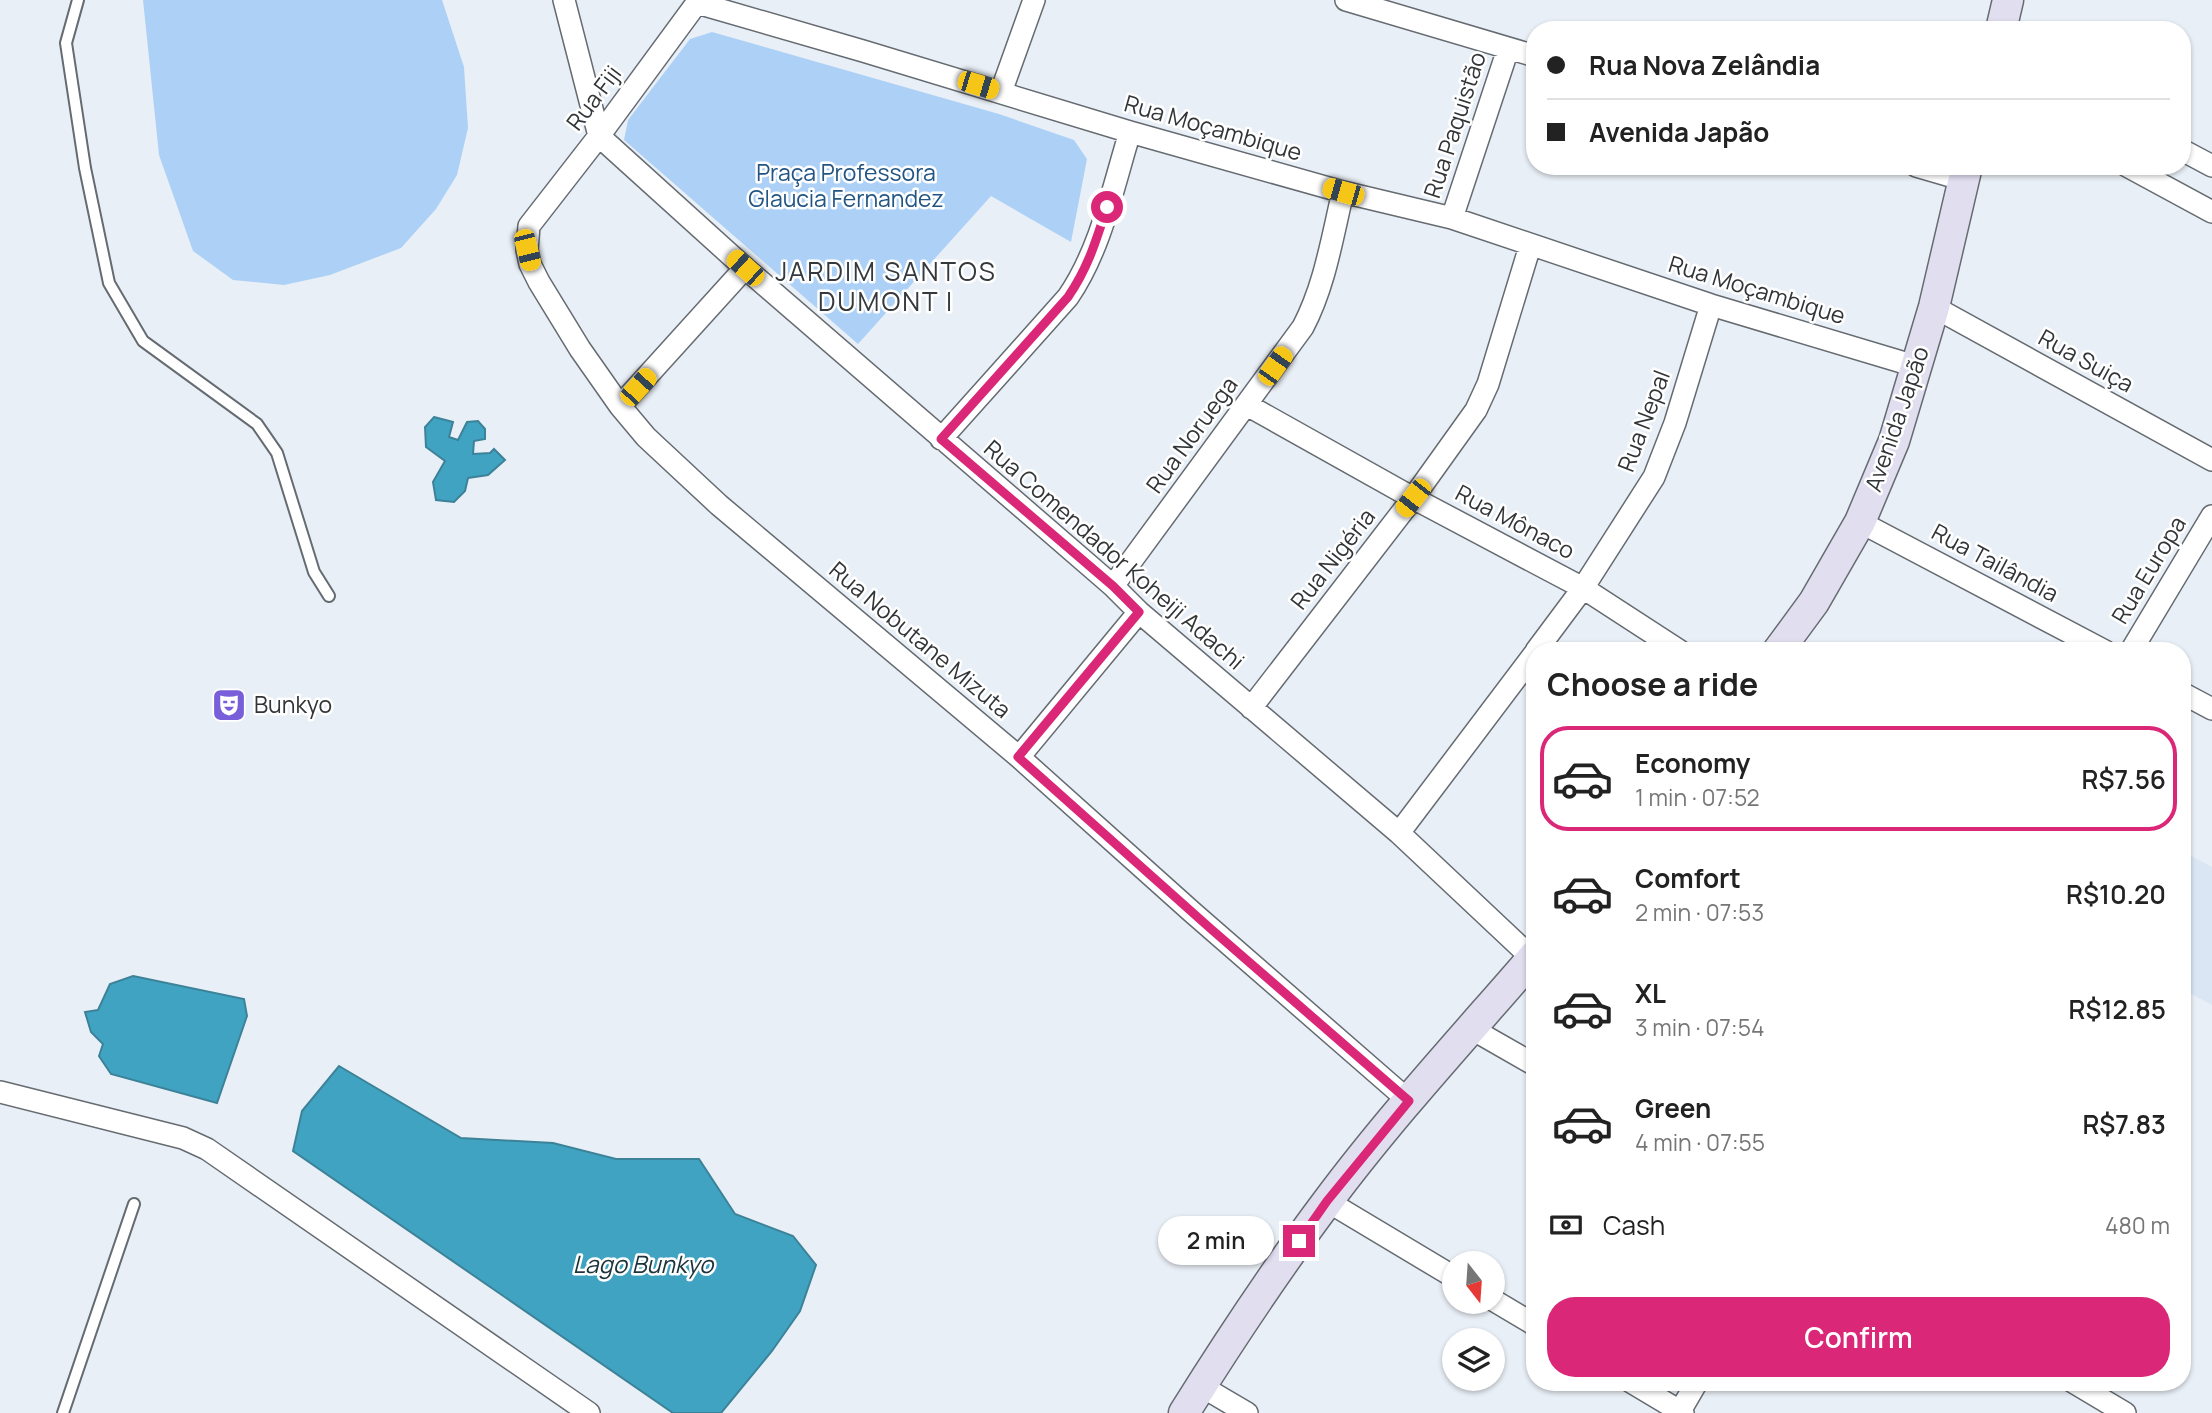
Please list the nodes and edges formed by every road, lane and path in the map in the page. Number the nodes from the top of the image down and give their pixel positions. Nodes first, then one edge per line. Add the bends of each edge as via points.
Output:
1 (78, 0) edge
2 (564, 0) edge
3 (1034, 0) edge
4 (1346, 0) edge
5 (2008, 0) edge
6 (698, 1) edge
7 (2003, 21) edge
8 (1508, 49) junction
9 (1526, 54) edge
10 (1001, 92) junction
11 (1130, 131) junction
12 (599, 136) junction
13 (2191, 155) edge
14 (2212, 166) edge
15 (1965, 175) edge
16 (2144, 175) edge
17 (1343, 192) junction
18 (2212, 212) edge
19 (1452, 218) junction
20 (529, 226) joint
21 (1530, 246) junction
22 (745, 268) junction
23 (1711, 305) junction
24 (1934, 307) junction
25 (1916, 366) junction
26 (1247, 405) junction
27 (620, 406) junction
28 (941, 439) junction
29 (2212, 460) edge
30 (1413, 498) junction
31 (2212, 516) edge
32 (1860, 522) junction
33 (1113, 586) junction
34 (1583, 588) junction
35 (329, 596) dead end
36 (1139, 612) junction
37 (1542, 642) edge
38 (1666, 642) edge
39 (1785, 642) edge
40 (2088, 642) edge
41 (2136, 642) edge
42 (1526, 664) edge
43 (2191, 698) edge
44 (1251, 708) junction
45 (2212, 709) edge
46 (1018, 757) junction
47 (1399, 833) junction
48 (1526, 950) edge
49 (1526, 964) edge
50 (1472, 1029) junction
51 (1526, 1060) edge
52 (0, 1092) edge
53 (1409, 1101) junction
54 (1327, 1201) junction
55 (134, 1204) dead end
56 (1442, 1270) edge
57 (1505, 1307) edge
58 (1526, 1320) edge
59 (1201, 1386) junction
60 (1646, 1391) edge
61 (1692, 1391) edge
62 (2088, 1391) edge
63 (1680, 1412) edge
64 (63, 1413) edge
65 (589, 1413) edge
66 (1184, 1413) edge
67 (1247, 1413) edge
68 (2125, 1413) edge

1 - 35 lane via 66,43 109,283 143,341 263,432 277,453 314,572
2 - 12 street
3 - 10 street
4 - 8 street
5 - 7 main road
6 - 10 street, Rua Moçambique
6 - 12 street, Rua Fiji
8 - 9 street
8 - 19 street, Rua Paquistão
10 - 11 street, Rua Moçambique
11 - 17 street, Rua Moçambique
11 - 28 street via 1082,277
12 - 20 street, Rua Fiji
12 - 22 street, Rua Comendador Koheiji Adachi
13 - 14 street
15 - 24 main road, Avenida Japão
16 - 18 street
17 - 19 street, Rua Moçambique
17 - 26 street, Rua Noruega via 1313,307
19 - 21 street, Rua Moçambique
20 - 27 street, Rua Nobutane Mizuta via 527,250 539,282
21 - 23 street, Rua Moçambique
21 - 30 street, Rua Nigéria via 1476,410
22 - 27 street
22 - 28 street, Rua Comendador Koheiji Adachi
23 - 25 street, Rua Moçambique
23 - 34 street, Rua Nepal via 1654,477
24 - 25 main road, Avenida Japão
24 - 29 street, Rua Suiça
25 - 32 main road, Avenida Japão via 1894,442
26 - 30 street, Rua Mônaco
26 - 33 street, Rua Noruega
27 - 46 street, Rua Nobutane Mizuta via 646,437 719,505
28 - 33 street, Rua Comendador Koheiji Adachi
30 - 34 street, Rua Mônaco
30 - 44 street, Rua Nigéria
31 - 41 street, Rua Europa
32 - 39 main road, Avenida Japão via 1814,602
32 - 40 street, Rua Tailândia
33 - 36 street, Rua Comendador Koheiji Adachi
34 - 37 street, Rua Nepal
34 - 38 street, Rua Mônaco
36 - 44 street, Rua Comendador Koheiji Adachi
36 - 46 street
42 - 47 street, Rua Nepal
43 - 45 street
44 - 47 street, Rua Comendador Koheiji Adachi
46 - 53 street, Rua Nobutane Mizuta
47 - 48 street, Rua Comendador Koheiji Adachi
49 - 50 main road
50 - 51 street
50 - 53 main road
52 - 65 street via 183,1138 207,1149
53 - 54 main road
54 - 56 street
54 - 59 main road
55 - 64 lane
57 - 58 street
59 - 66 main road
59 - 67 street
60 - 63 street
61 - 63 street
62 - 68 street

